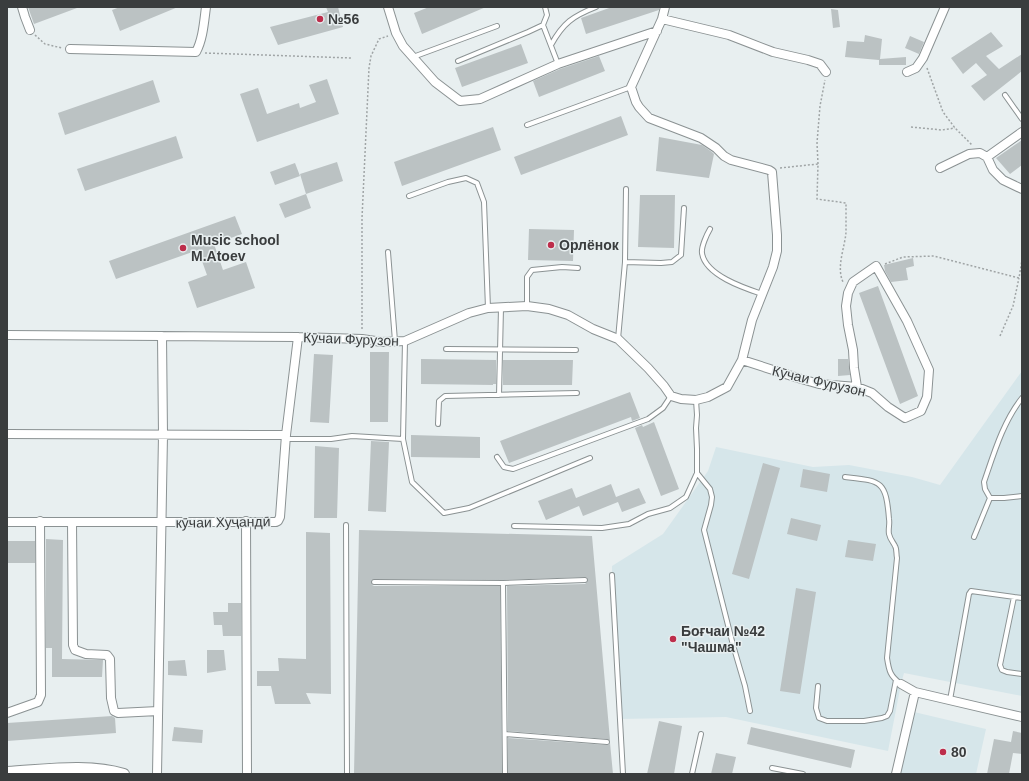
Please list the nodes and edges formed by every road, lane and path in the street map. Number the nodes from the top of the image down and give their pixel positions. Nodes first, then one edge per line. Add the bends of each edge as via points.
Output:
1 (22, 7) edge
2 (206, 7) edge
3 (388, 7) edge
4 (545, 7) edge
5 (596, 7) edge
6 (665, 7) edge
7 (945, 7) edge
8 (662, 19) junction
9 (543, 25) junction
10 (497, 26) dead end
11 (30, 30) joint
12 (657, 31) junction
13 (391, 35) dead end
14 (551, 45) junction
15 (70, 49) joint
16 (196, 52) junction
17 (413, 57) junction
18 (351, 58) dead end
19 (923, 58) junction
20 (458, 61) dead end
21 (558, 64) junction
22 (826, 72) joint
23 (907, 72) dead end
24 (631, 87) junction
25 (1005, 95) dead end
26 (1022, 119) edge
27 (527, 125) dead end
28 (911, 127) dead end
29 (955, 128) junction
30 (1022, 132) edge
31 (984, 155) junction
32 (818, 164) junction
33 (940, 168) dead end
34 (769, 170) junction
35 (1022, 188) edge
36 (626, 189) dead end
37 (409, 196) dead end
38 (684, 208) dead end
39 (710, 229) dead end
40 (388, 252) dead end
41 (1022, 260) edge
42 (625, 262) junction
43 (876, 266) junction
44 (578, 268) dead end
45 (1018, 278) junction
46 (848, 293) junction
47 (762, 294) junction
48 (527, 306) junction
49 (488, 308) junction
50 (501, 308) junction
51 (7, 335) edge
52 (162, 336) junction
53 (1000, 336) dead end
54 (298, 337) junction
55 (362, 339) junction
56 (618, 339) junction
57 (395, 341) junction
58 (405, 341) junction
59 (446, 349) dead end
60 (500, 349) junction
61 (576, 350) dead end
62 (742, 360) junction
63 (857, 387) junction
64 (577, 393) dead end
65 (500, 395) junction
66 (671, 396) junction
67 (1022, 398) edge
68 (696, 400) junction
69 (438, 424) dead end
70 (7, 434) edge
71 (163, 435) junction
72 (286, 437) junction
73 (403, 439) junction
74 (497, 457) dead end
75 (590, 458) dead end
76 (697, 473) junction
77 (845, 477) dead end
78 (1022, 496) edge
79 (990, 498) junction
80 (40, 521) junction
81 (7, 522) edge
82 (72, 522) junction
83 (162, 522) junction
84 (246, 522) junction
85 (346, 525) dead end
86 (514, 526) dead end
87 (974, 537) dead end
88 (612, 575) dead end
89 (585, 580) dead end
90 (374, 582) dead end
91 (503, 583) junction
92 (1014, 597) junction
93 (1022, 598) edge
94 (1022, 674) edge
95 (898, 682) junction
96 (818, 686) dead end
97 (915, 692) junction
98 (950, 700) junction
99 (158, 711) junction
100 (750, 711) dead end
101 (7, 713) edge
102 (1022, 717) edge
103 (505, 734) junction
104 (700, 734) dead end
105 (607, 742) dead end
106 (772, 768) dead end
107 (7, 772) edge
108 (124, 774) edge
109 (157, 774) edge
110 (247, 774) edge
111 (347, 774) edge
112 (505, 774) edge
113 (623, 774) edge
114 (692, 774) edge
115 (803, 774) edge
116 (896, 774) edge

1 - 11 street
2 - 16 street via 203,30
3 - 17 street via 396,33
4 - 9 lane via 547,15
5 - 14 lane via 570,20 558,32
6 - 8 street
7 - 19 street
8 - 12 street
8 - 22 street via 729,35 773,52 808,60 820,64
9 - 14 lane
9 - 20 lane
10 - 17 lane
11 - 15 path via 45,44
12 - 21 street
12 - 24 street
13 - 55 path via 380,39 368,68 362,218
14 - 21 lane
15 - 16 street
16 - 18 path
17 - 21 street via 435,82 460,100 480,99
19 - 23 street via 916,68
19 - 29 path via 943,112
22 - 32 path via 820,106
24 - 27 lane
24 - 34 street via 639,107 649,118 701,138 731,160
25 - 26 lane
28 - 29 path via 942,130
29 - 31 path
30 - 31 street
31 - 33 street via 969,154
31 - 35 street via 1003,180
32 - 34 path
32 - 46 path via 817,199 846,203 846,233 840,263 841,278
34 - 47 street via 772,172 777,251
36 - 42 lane
37 - 49 lane via 466,178 477,183 484,202
38 - 42 lane via 681,255 672,262
39 - 47 lane via 702,252 710,268 730,281
40 - 57 lane
41 - 45 path
42 - 56 lane
43 - 45 path via 903,257 934,256
43 - 46 street via 853,282
43 - 63 street, Кӯчаи Фурузон via 908,321 929,370 926,397 921,411 905,418 872,393
44 - 48 lane via 532,270 527,277
45 - 53 path via 1013,306
46 - 63 street via 846,306
47 - 62 street via 752,320
48 - 50 street, Кӯчаи Фурузон
48 - 56 street, Кӯчаи Фурузон via 550,309 568,315
49 - 50 street, Кӯчаи Фурузон
49 - 58 street, Кӯчаи Фурузон via 469,313
50 - 60 lane
51 - 52 street, Кӯчаи Фурузон
52 - 54 street, Кӯчаи Фурузон
52 - 71 street
54 - 55 street, Кӯчаи Фурузон
54 - 72 street, кӯчаи Хуҷандӣ
55 - 57 street, Кӯчаи Фурузон
56 - 66 street, Кӯчаи Фурузон via 648,368
57 - 58 street, Кӯчаи Фурузон
58 - 73 lane
59 - 60 lane
60 - 61 lane
60 - 65 lane
62 - 63 street, Кӯчаи Фурузон via 819,384
62 - 68 street via 727,387
64 - 65 lane
65 - 69 lane via 445,396 439,401
66 - 68 street
66 - 74 lane via 663,408 648,419 513,469 504,467
67 - 79 lane via 1003,430 984,482
68 - 76 lane
70 - 71 street
71 - 72 street
71 - 83 street
72 - 73 lane via 332,439 352,436
72 - 84 street, кӯчаи Хуҷандӣ via 280,517 276,522
73 - 75 lane via 412,482 444,513 469,508
76 - 86 lane via 686,497 670,508 648,514 628,524 602,528
76 - 100 lane via 710,489 712,497 704,530
77 - 95 lane via 876,482 885,491 888,500 889,536 895,546 896,558 887,658 890,672
78 - 79 lane
79 - 87 lane
80 - 81 street, кӯчаи Хуҷандӣ
80 - 82 street, кӯчаи Хуҷандӣ
80 - 101 street via 41,696 38,702
82 - 83 street, кӯчаи Хуҷандӣ
82 - 99 street via 75,650 86,654 107,655 110,659 111,698 114,710 118,713
83 - 84 street, кӯчаи Хуҷандӣ
83 - 99 street
84 - 110 street
85 - 111 lane
88 - 113 lane
89 - 91 lane
90 - 91 lane
91 - 103 lane
92 - 93 lane
92 - 94 lane via 1000,665 1002,670
92 - 98 lane via 971,591 969,594
95 - 96 lane via 887,716 864,721 827,721 819,718 816,708
95 - 97 street
97 - 98 street
97 - 116 street
98 - 102 street
99 - 109 street
103 - 105 lane
103 - 112 lane
104 - 114 lane
106 - 115 lane
107 - 108 street via 94,768

